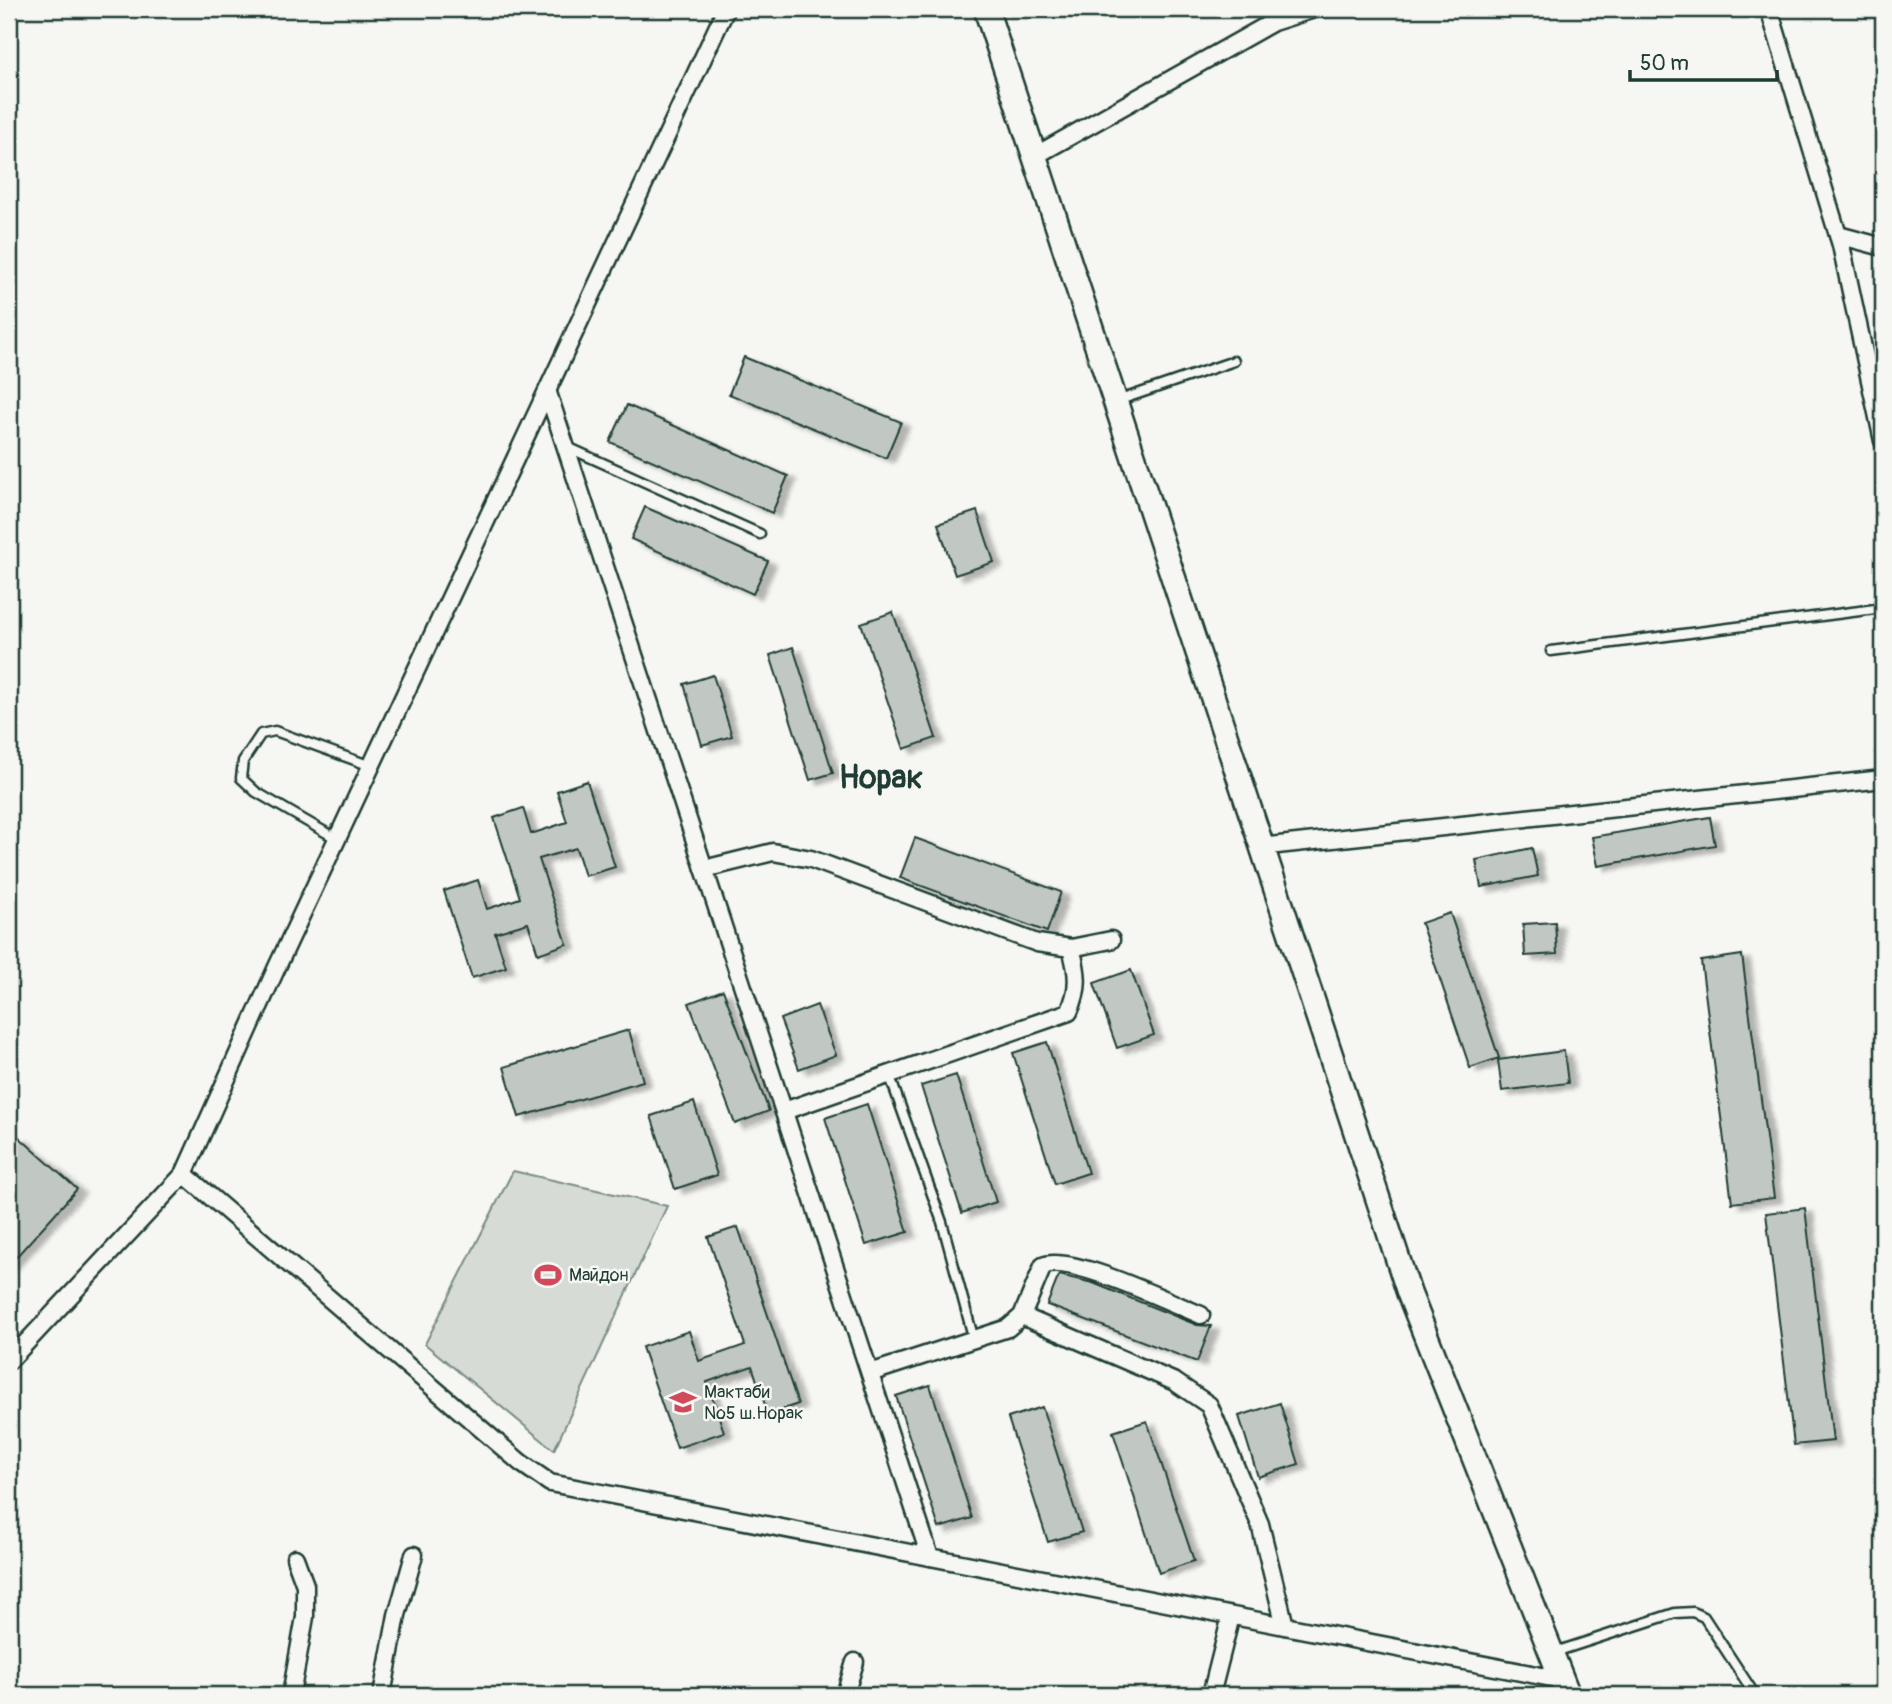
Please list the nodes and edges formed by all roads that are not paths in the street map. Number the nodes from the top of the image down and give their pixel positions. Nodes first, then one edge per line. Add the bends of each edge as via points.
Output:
1 (726, 9) edge
2 (986, 9) edge
3 (1314, 9) edge
4 (1769, 9) edge
5 (1033, 157) junction
6 (1838, 235) junction
7 (1883, 247) edge
8 (1234, 361) dead end
9 (548, 393) junction
10 (1114, 402) junction
11 (1883, 441) edge
12 (565, 446) junction
13 (760, 534) dead end
14 (1883, 608) edge
15 (1551, 651) dead end
16 (371, 766) junction
17 (1883, 779) edge
18 (337, 839) junction
19 (1260, 847) junction
20 (704, 869) junction
21 (1111, 940) dead end
22 (1071, 948) junction
23 (889, 1074) junction
24 (784, 1111) junction
25 (184, 1174) junction
26 (1201, 1315) dead end
27 (1022, 1316) junction
28 (974, 1340) junction
29 (9, 1361) edge
30 (870, 1373) junction
31 (414, 1555) dead end
32 (930, 1557) junction
33 (295, 1558) dead end
34 (1231, 1616) junction
35 (1285, 1626) junction
36 (1551, 1653) junction
37 (855, 1661) dead end
38 (1565, 1688) edge
39 (291, 1695) edge
40 (382, 1695) edge
41 (845, 1695) edge
42 (1211, 1695) edge
43 (1755, 1695) edge

1 - 9 street
2 - 5 main road
3 - 5 street via 1261,29
4 - 6 street
5 - 10 main road
6 - 7 street
6 - 11 street
8 - 10 lane
9 - 12 street
9 - 16 street
10 - 19 main road
12 - 13 lane
12 - 20 street
14 - 15 lane
16 - 18 street
16 - 18 lane via 275,731 261,734 243,761 241,778 256,792
17 - 19 street
18 - 25 street
19 - 36 main road via 1409,1293
20 - 22 street via 773,852 811,859 1037,943
20 - 24 street
21 - 22 street
22 - 23 street via 1078,992 1069,1012
23 - 24 street
23 - 28 lane via 942,1222
24 - 30 street
25 - 29 street
25 - 32 street via 510,1454 550,1483
26 - 27 street via 1120,1281 1052,1261 1043,1266
27 - 28 street via 1008,1328
27 - 35 street via 1175,1382 1209,1405 1260,1524
28 - 30 street
30 - 32 street
31 - 40 street
32 - 34 street
33 - 39 street via 305,1585 305,1617
34 - 35 street
34 - 42 street
35 - 38 street
36 - 38 main road
36 - 43 lane via 1675,1613 1693,1612 1704,1617
37 - 41 street

